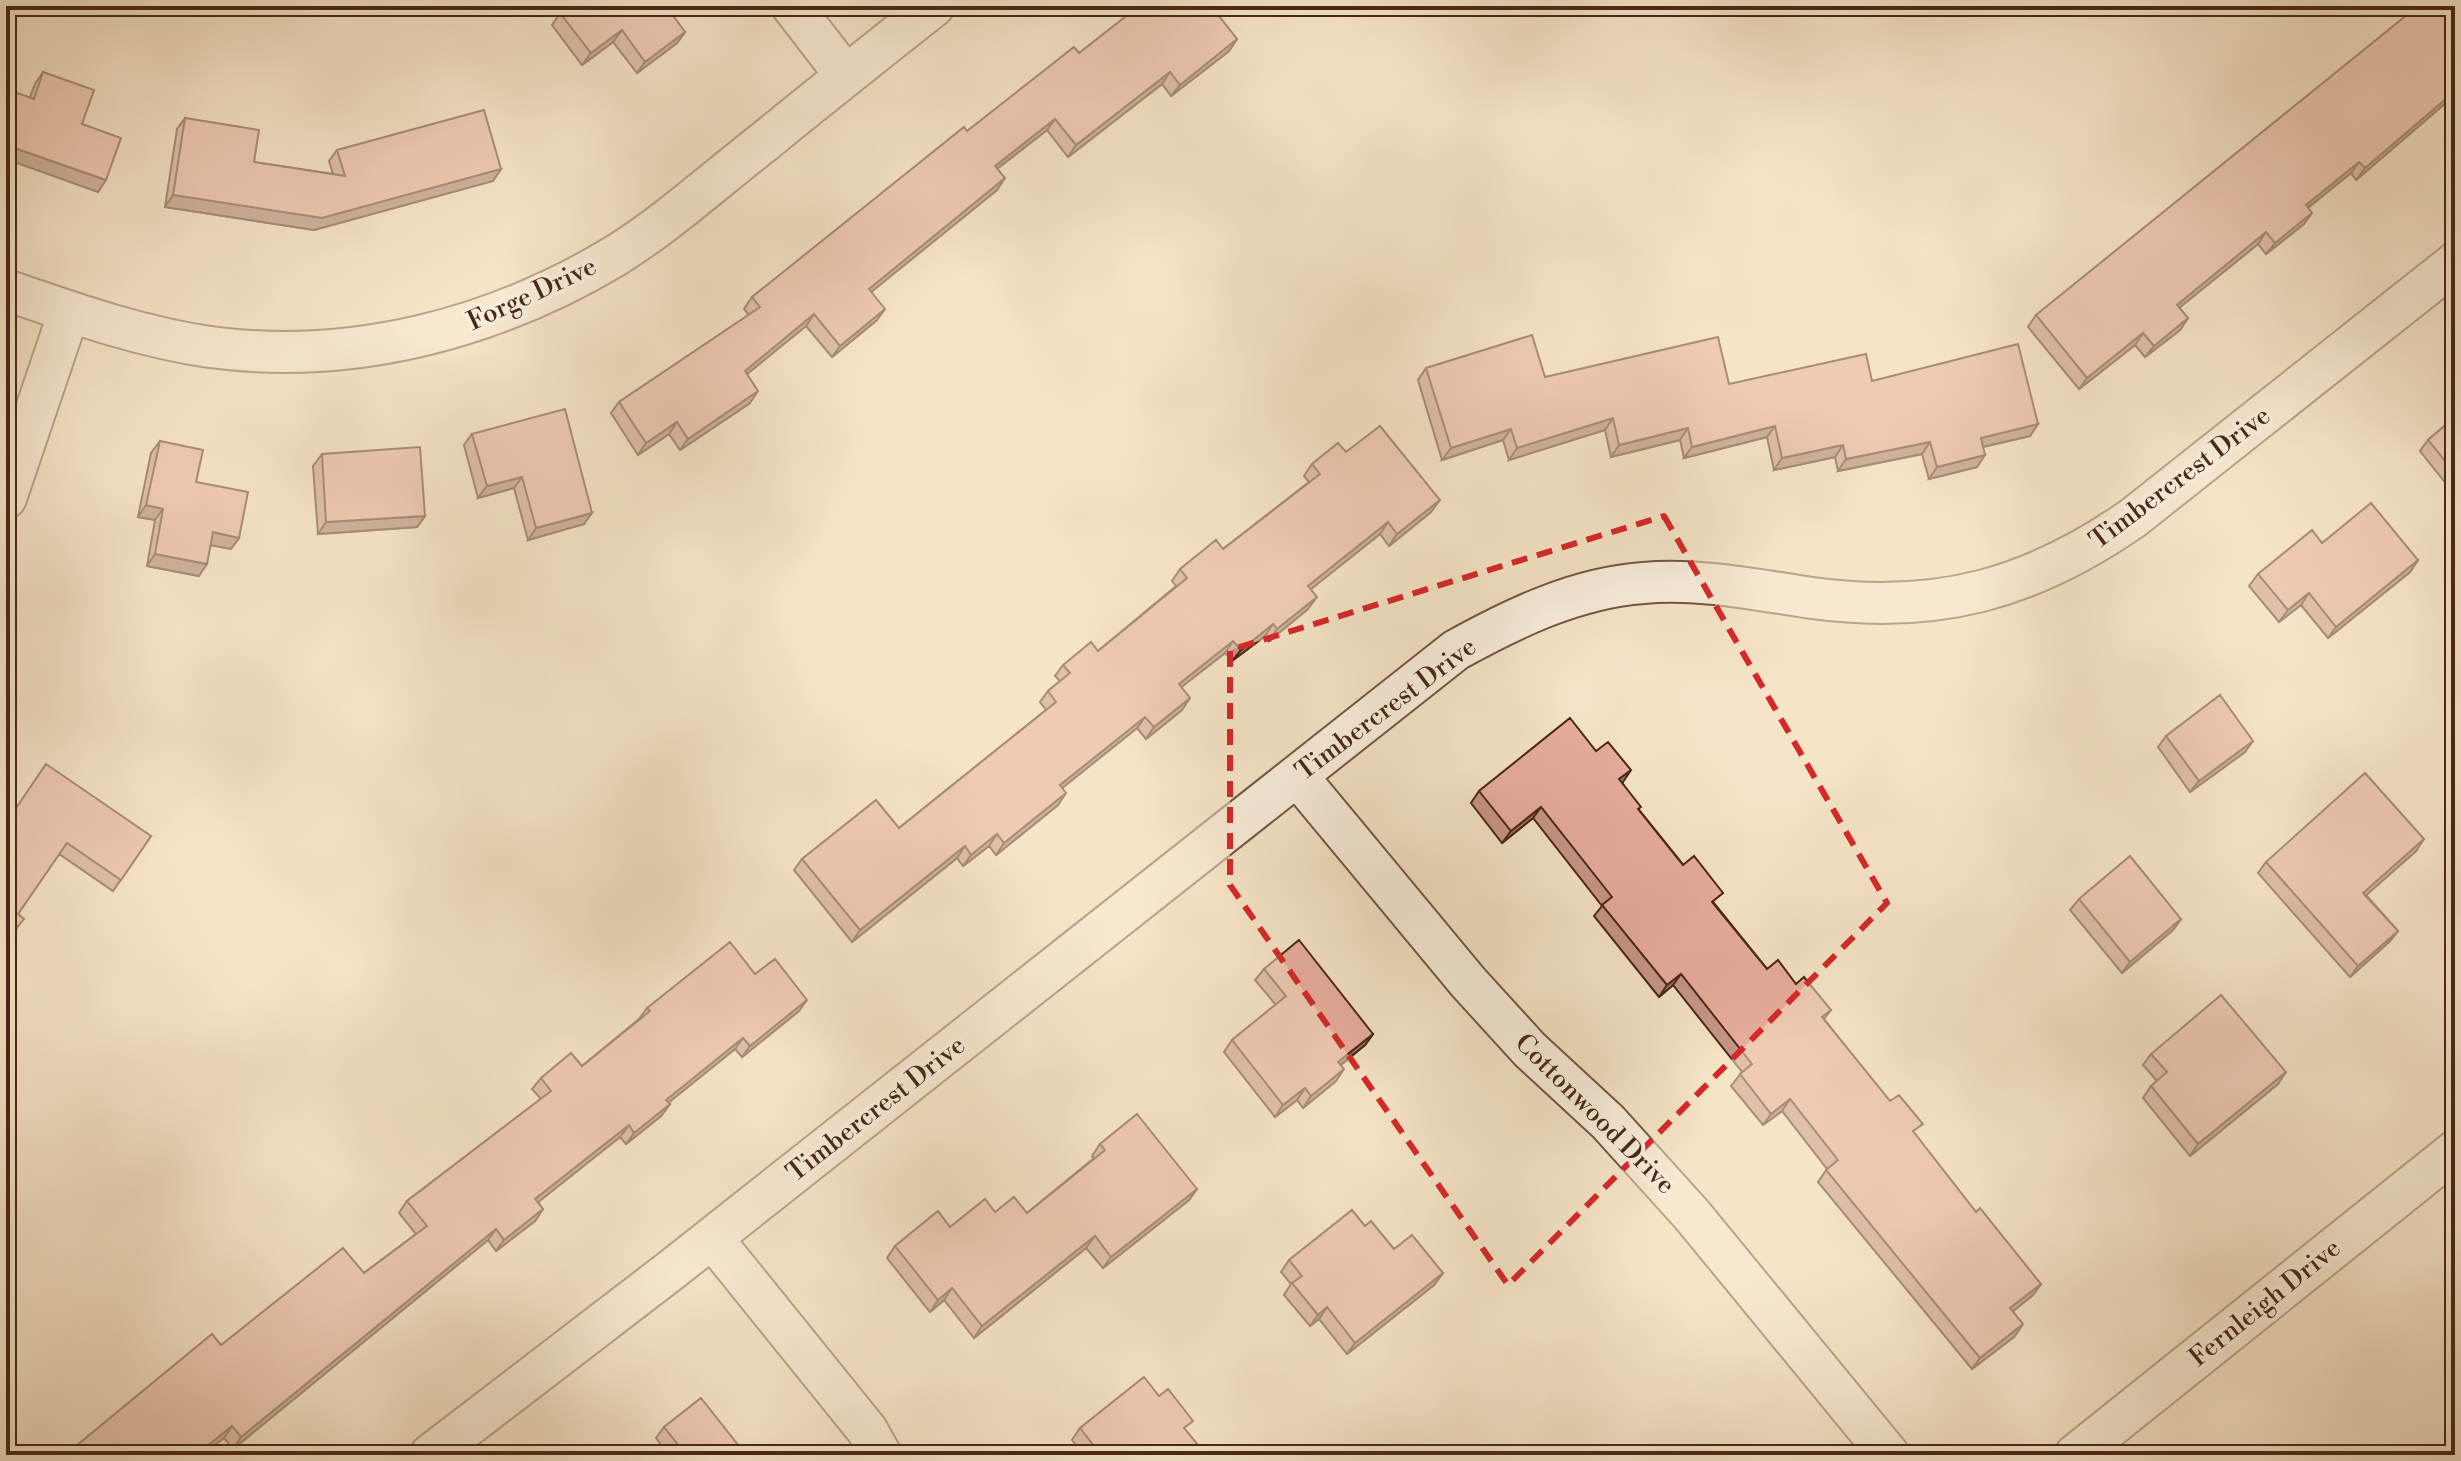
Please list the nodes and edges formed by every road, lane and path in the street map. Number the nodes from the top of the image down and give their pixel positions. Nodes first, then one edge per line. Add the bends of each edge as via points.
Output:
1 (792, 6) edge
2 (934, 6) edge
3 (846, 76) junction
4 (2455, 263) edge
5 (6, 290) edge
6 (69, 312) junction
7 (6, 498) edge
8 (1298, 777) junction
9 (2455, 1151) edge
10 (712, 1238) junction
11 (430, 1455) edge
12 (881, 1455) edge
13 (1889, 1455) edge
14 (2075, 1455) edge

1 - 3 street
2 - 3 street, Forge Drive
3 - 6 street, Forge Drive via 616,255 505,312 457,328 352,348 278,351 148,336
4 - 8 street, Timbercrest Drive via 2133,518 2039,574 1983,592 1870,605 1699,581 1641,583 1589,593 1535,609 1456,650
5 - 6 street, Forge Drive
6 - 7 street
8 - 10 street, Timbercrest Drive
8 - 13 street, Cottonwood Drive via 1468,982 1692,1215
9 - 14 street, Fernleigh Drive
10 - 11 street, Timbercrest Drive
10 - 12 street via 867,1430

